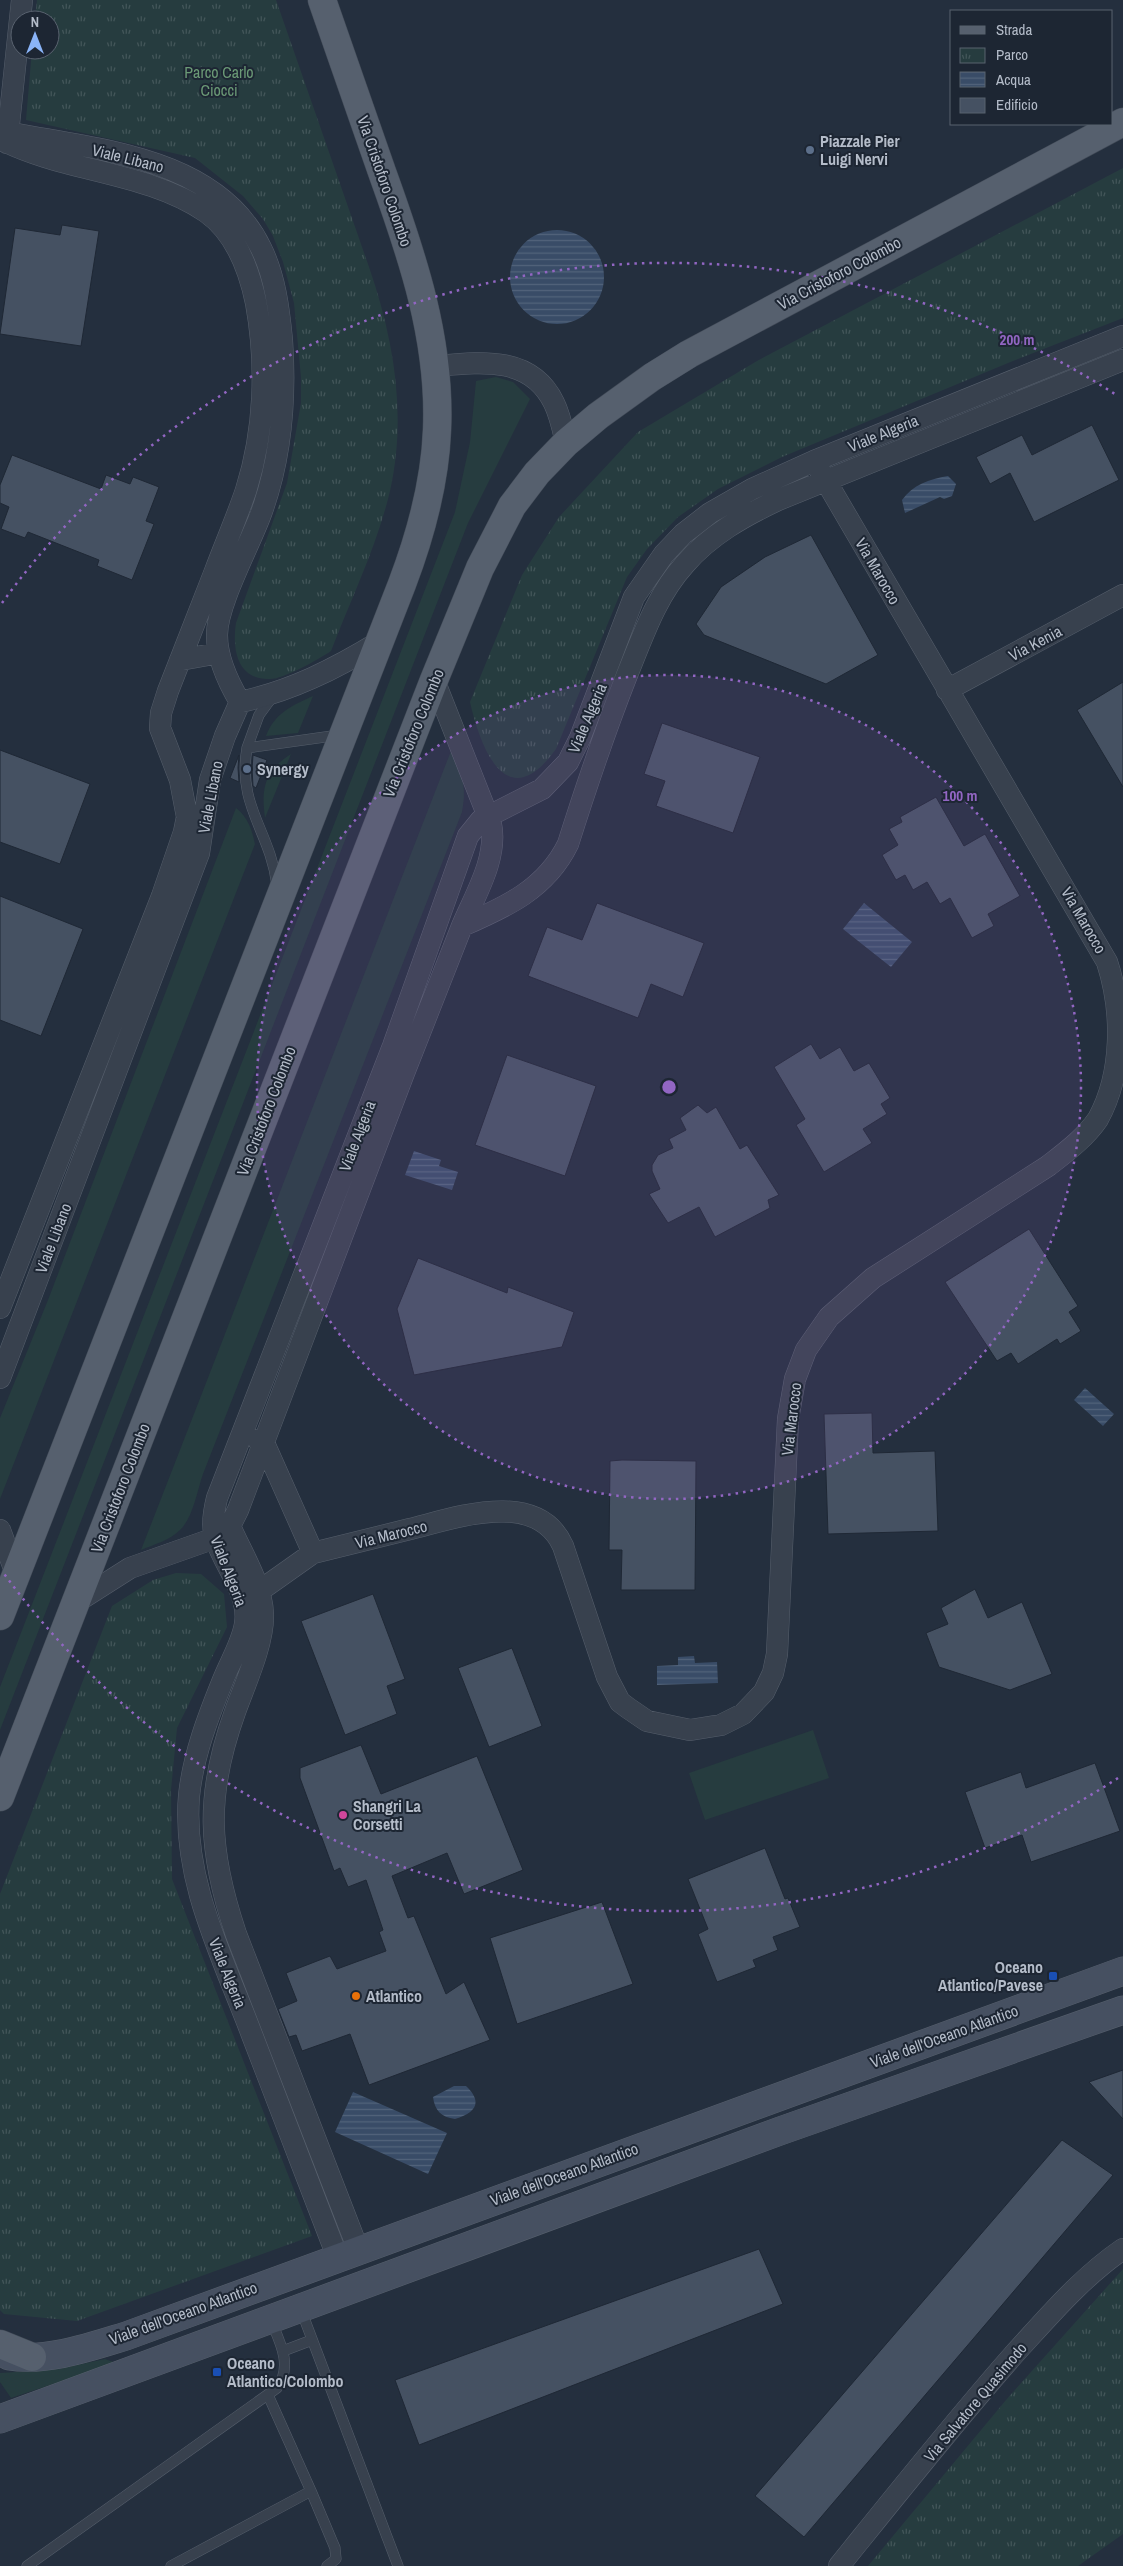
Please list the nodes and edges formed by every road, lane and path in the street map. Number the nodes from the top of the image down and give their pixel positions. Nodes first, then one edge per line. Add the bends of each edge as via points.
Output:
1 (22, 0) edge
2 (322, 0) edge
3 (1123, 122) edge
4 (4, 137) edge
5 (1123, 336) edge
6 (1123, 360) edge
7 (436, 366) junction
8 (263, 388) junction
9 (285, 388) junction
10 (566, 443) junction
11 (814, 461) junction
12 (826, 480) junction
13 (1123, 595) edge
14 (627, 612) junction
15 (648, 621) junction
16 (379, 642) junction
17 (219, 653) junction
18 (180, 660) junction
19 (434, 680) junction
20 (947, 690) junction
21 (276, 694) junction
22 (240, 702) junction
23 (343, 734) junction
24 (247, 748) junction
25 (561, 771) junction
26 (588, 782) junction
27 (488, 816) junction
28 (278, 898) junction
29 (462, 926) junction
30 (155, 941) junction
31 (410, 999) junction
32 (430, 1006) junction
33 (394, 1069) junction
34 (87, 1086) junction
35 (108, 1096) junction
36 (71, 1128) junction
37 (92, 1136) junction
38 (0, 1308) edge
39 (7, 1336) edge
40 (0, 1378) edge
41 (242, 1432) junction
42 (264, 1443) junction
43 (0, 1530) edge
44 (222, 1532) junction
45 (314, 1553) junction
46 (16, 1574) junction
47 (251, 1597) junction
48 (75, 1603) junction
49 (0, 1616) edge
50 (0, 1797) edge
51 (1123, 1971) edge
52 (251, 1972) junction
53 (231, 1980) junction
54 (1123, 2010) edge
55 (1123, 2249) edge
56 (348, 2253) junction
57 (301, 2309) junction
58 (270, 2320) junction
59 (312, 2340) junction
60 (0, 2344) edge
61 (283, 2351) junction
62 (0, 2354) edge
63 (32, 2357) junction
64 (268, 2395) junction
65 (8, 2411) edge
66 (311, 2491) junction
67 (28, 2566) edge
68 (171, 2566) edge
69 (327, 2566) edge
70 (398, 2566) edge
71 (839, 2566) edge

1 - 4 street
2 - 7 main road, Via Cristoforo Colombo via 409,248
3 - 10 main road, Via Cristoforo Colombo via 689,354 628,394
4 - 8 street, Viale Libano via 25,150 161,191 188,202 216,220 239,250 250,280 259,322
4 - 9 street, Viale Libano via 152,162 212,193 238,215 261,248 271,276 280,320
5 - 11 street, Viale Algeria
6 - 12 street, Viale Algeria
7 - 10 street via 484,361 530,375 545,388 555,404
7 - 16 main road, Via Cristoforo Colombo via 437,430 427,508
8 - 9 street
8 - 18 street, Viale Libano via 258,436 246,490
9 - 17 street, Viale Libano via 271,478 254,532 221,612 217,633
10 - 19 main road, Via Cristoforo Colombo via 529,483 503,521
11 - 12 street, Via Marocco
11 - 14 street, Viale Algeria via 725,503 683,534 644,580
12 - 15 street, Viale Algeria via 761,509 709,541 673,578
12 - 20 street, Via Marocco
13 - 20 street, Via Kenia
14 - 15 street
14 - 25 street, Viale Algeria via 580,738
15 - 26 street, Viale Algeria
16 - 21 street via 334,668
16 - 23 main road, Via Cristoforo Colombo
17 - 18 street
17 - 22 street, Viale Libano
18 - 30 street, Viale Libano via 160,723 182,789 186,824
19 - 27 street
19 - 48 main road, Via Cristoforo Colombo
20 - 45 street, Via Marocco via 1107,962 1116,984 1122,1014 1119,1070 1102,1113 1073,1147 1040,1172 872,1278 837,1309 812,1339 795,1379 788,1419 777,1654 764,1692 743,1714 712,1728 674,1728 647,1721 635,1714 620,1702 607,1677 560,1538 549,1526 526,1515 505,1511 469,1515
21 - 22 street
21 - 24 lane via 259,714
22 - 30 street, Viale Libano via 214,769 195,867
23 - 24 lane
23 - 28 main road, Via Cristoforo Colombo
24 - 28 lane via 244,774 248,802 270,852
25 - 26 street
25 - 27 street, Viale Algeria via 530,796
26 - 29 street, Viale Algeria via 568,844 550,873 522,898
27 - 29 street via 494,838 492,852
27 - 31 street, Viale Algeria via 475,825 468,836
28 - 46 main road, Via Cristoforo Colombo
29 - 32 street, Viale Algeria
30 - 34 street, Viale Libano
30 - 35 street, Viale Libano
31 - 32 street
31 - 33 street, Viale Algeria
32 - 33 street, Viale Algeria
33 - 41 street, Viale Algeria
33 - 42 street, Viale Algeria
34 - 35 street
34 - 36 street, Viale Libano
35 - 37 street, Viale Libano
36 - 37 street
36 - 38 street, Viale Libano
37 - 39 street, Viale Libano
39 - 40 street, Viale Libano
41 - 42 street
41 - 44 street, Viale Algeria via 217,1498 214,1517
42 - 44 street, Viale Algeria
42 - 45 street
43 - 46 street
44 - 47 street, Viale Algeria
44 - 48 street via 143,1562
45 - 47 street
46 - 49 main road, Via Cristoforo Colombo
47 - 52 street, Viale Algeria via 262,1606 262,1628 222,1750 213,1818 219,1875 228,1911
47 - 53 street, Viale Algeria via 245,1624 200,1745 188,1809 190,1849 199,1893
48 - 50 main road, Via Cristoforo Colombo
51 - 56 main road, Viale dell'Oceano Atlantico
52 - 53 street
52 - 56 street, Viale Algeria
53 - 56 street, Viale Algeria
54 - 57 main road, Viale dell'Oceano Atlantico via 780,2131
55 - 71 street, Via Salvatore Quasimodo via 1069,2295 1025,2343 968,2407
56 - 63 main road, Viale dell'Oceano Atlantico via 126,2336
57 - 58 main road, Viale dell'Oceano Atlantico
57 - 59 lane
58 - 61 lane
58 - 65 main road, Viale dell'Oceano Atlantico
59 - 61 lane
59 - 70 lane
60 - 63 main road
61 - 64 lane via 283,2380
62 - 63 main road, Viale dell'Oceano Atlantico
64 - 66 lane
64 - 67 lane
66 - 68 lane
66 - 69 lane via 335,2548 336,2559

